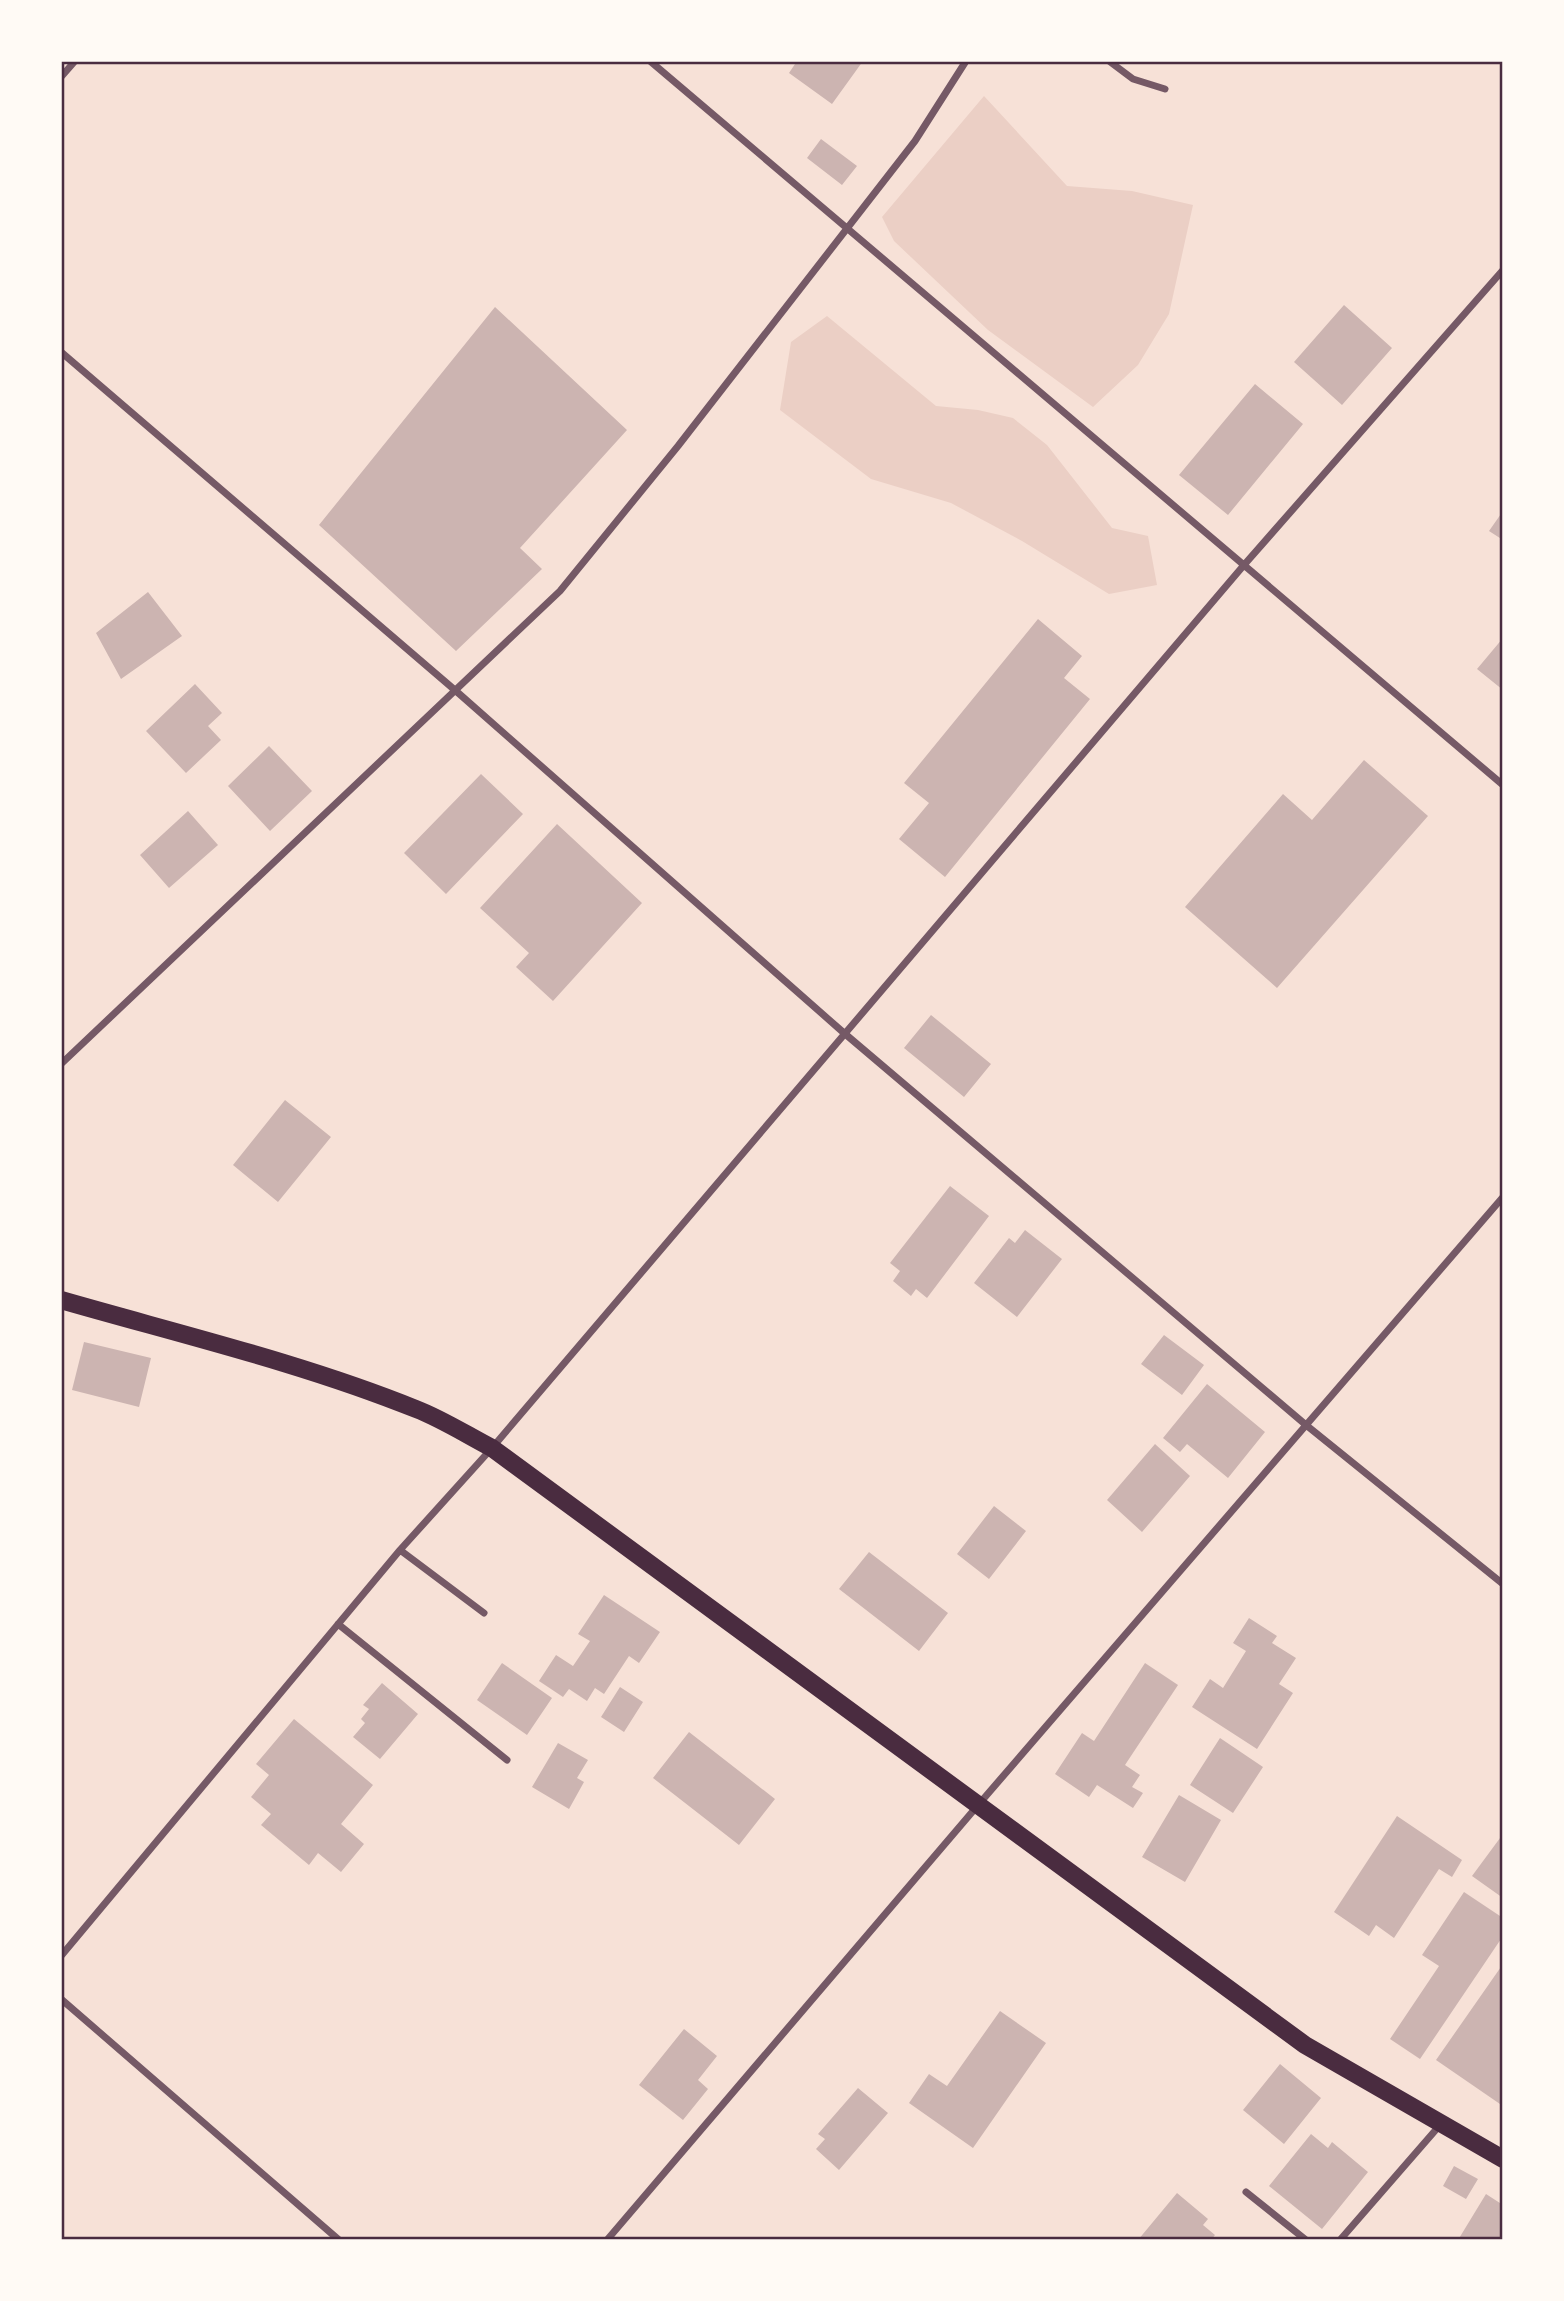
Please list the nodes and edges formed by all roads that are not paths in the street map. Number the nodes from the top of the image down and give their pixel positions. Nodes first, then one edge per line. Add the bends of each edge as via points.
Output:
1 (75, 61) edge
2 (650, 61) edge
3 (966, 61) edge
4 (1109, 61) edge
5 (61, 77) edge
6 (1165, 89) dead end
7 (845, 229) junction
8 (1503, 270) edge
9 (61, 352) edge
10 (1244, 565) junction
11 (456, 691) junction
12 (1503, 785) edge
13 (844, 1033) junction
14 (61, 1064) edge
15 (1503, 1197) edge
16 (61, 1300) edge
17 (1306, 1425) junction
18 (492, 1447) junction
19 (400, 1549) junction
20 (1503, 1584) edge
21 (484, 1613) dead end
22 (338, 1624) junction
23 (507, 1760) dead end
24 (979, 1804) junction
25 (61, 1956) edge
26 (61, 1998) edge
27 (1441, 2124) junction
28 (1503, 2159) edge
29 (1246, 2192) dead end
30 (339, 2240) edge
31 (607, 2240) edge
32 (1306, 2240) edge
33 (1340, 2240) edge

1 - 5 street
2 - 7 street
3 - 7 street via 915,141
4 - 6 street via 1133,79
7 - 10 street
7 - 11 street via 561,591
8 - 10 street
9 - 11 street
10 - 12 street
10 - 13 street
11 - 13 street
11 - 14 street
13 - 17 street
13 - 18 street
15 - 17 street
16 - 18 main road via 298,1368 417,1409
17 - 20 street
17 - 24 street
18 - 19 street
18 - 24 main road
19 - 21 street
19 - 22 street
22 - 23 street
22 - 25 street
24 - 27 main road via 1305,2045
24 - 31 street
26 - 30 street
27 - 28 main road
27 - 33 street
29 - 32 street

